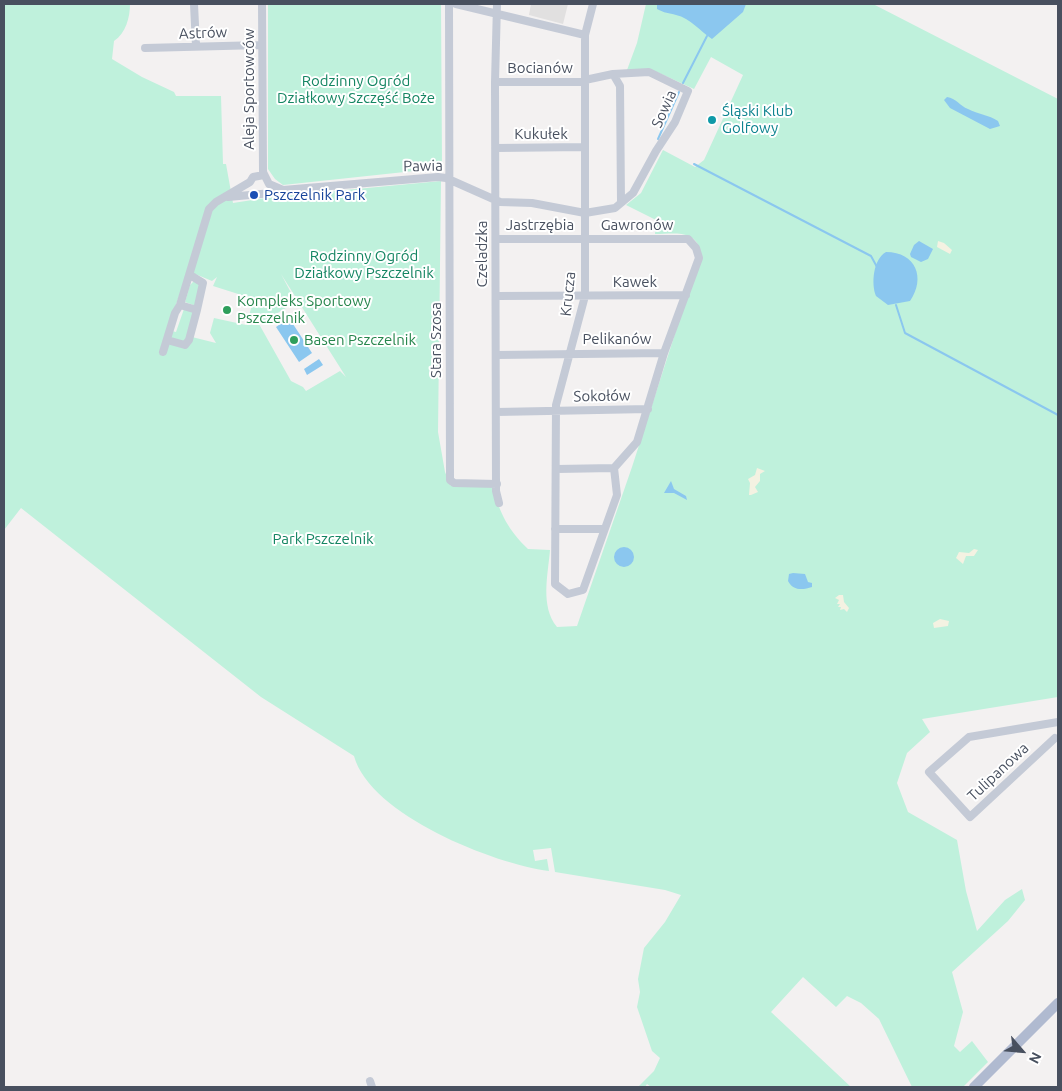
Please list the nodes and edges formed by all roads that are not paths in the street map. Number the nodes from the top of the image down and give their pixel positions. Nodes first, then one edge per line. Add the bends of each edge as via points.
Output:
1 (194, 4) edge
2 (262, 4) edge
3 (449, 4) edge
4 (456, 4) edge
5 (497, 4) edge
6 (593, 4) edge
7 (497, 14) junction
8 (585, 35) junction
9 (262, 45) junction
10 (196, 46) junction
11 (145, 48) dead end
12 (613, 74) junction
13 (585, 81) junction
14 (496, 82) junction
15 (585, 147) junction
16 (496, 148) junction
17 (265, 178) junction
18 (449, 179) junction
19 (250, 182) junction
20 (288, 191) junction
21 (258, 195) junction
22 (228, 197) junction
23 (496, 200) junction
24 (621, 202) junction
25 (585, 213) junction
26 (585, 238) junction
27 (496, 239) junction
28 (190, 275) junction
29 (686, 295) junction
30 (496, 296) junction
31 (585, 296) junction
32 (180, 305) junction
33 (197, 310) junction
34 (167, 340) junction
35 (163, 352) dead end
36 (570, 353) junction
37 (664, 353) junction
38 (496, 355) junction
39 (648, 409) junction
40 (557, 411) junction
41 (497, 412) junction
42 (614, 468) junction
43 (557, 469) junction
44 (496, 484) junction
45 (499, 503) dead end
46 (555, 529) junction
47 (604, 529) junction
48 (1058, 722) edge
49 (1049, 724) junction
50 (1057, 739) edge
51 (1058, 1003) edge
52 (1058, 1007) edge
53 (1043, 1019) junction
54 (974, 1087) edge

1 - 10 street
2 - 9 street, Aleja Sportowców
3 - 18 street, Stara Szosa
4 - 7 street
5 - 7 street, Czeladzka
6 - 8 street, Krucza
7 - 8 street
7 - 14 street, Czeladzka
8 - 13 street, Krucza
9 - 10 street, Astrów
9 - 17 street, Aleja Sportowców
10 - 11 street, Astrów
12 - 13 street, Sowia
12 - 24 street via 620,86
12 - 24 street, Sowia via 649,72 688,91 675,122 633,193
13 - 14 street, Bocianów
13 - 15 street, Krucza
14 - 16 street, Czeladzka
15 - 16 street, Kukułek
15 - 25 street, Krucza
16 - 23 street, Czeladzka
17 - 19 street via 253,177
17 - 20 street via 275,188
17 - 21 street via 266,190
18 - 20 street, Pawia via 438,177
18 - 23 street, Pawia
18 - 44 street, Stara Szosa via 450,480 454,483
19 - 21 street via 249,189
19 - 22 street
20 - 21 street
21 - 22 street
22 - 28 street via 209,209
23 - 25 street, Pawia
23 - 27 street, Czeladzka
24 - 25 street, Sowia via 615,208
25 - 26 street, Krucza
26 - 27 street, Jastrzębia
26 - 29 street, Gawronów via 688,239 699,258
26 - 31 street, Krucza
27 - 30 street, Czeladzka
28 - 32 street
28 - 33 street via 203,283
29 - 31 street, Kawek
29 - 37 street
30 - 31 street, Kawek
30 - 38 street, Czeladzka
31 - 36 street, Krucza
32 - 33 street
32 - 34 street
33 - 34 street via 185,346
34 - 35 street
36 - 37 street, Pelikanów
36 - 38 street, Pelikanów
36 - 40 street, Krucza
37 - 39 street
38 - 41 street, Czeladzka
39 - 40 street, Sokołów
39 - 42 street via 637,442
40 - 41 street, Sokołów
40 - 43 street, Krucza
41 - 44 street, Czeladzka
42 - 43 street
42 - 47 street via 617,495
43 - 46 street, Krucza
44 - 45 street, Czeladzka
46 - 47 street
46 - 47 street, Krucza via 555,584 568,594 583,590
48 - 49 street
49 - 50 street
49 - 50 street, Tulipanowa via 969,736 929,772 970,817
51 - 53 main road
52 - 53 main road
53 - 54 main road

